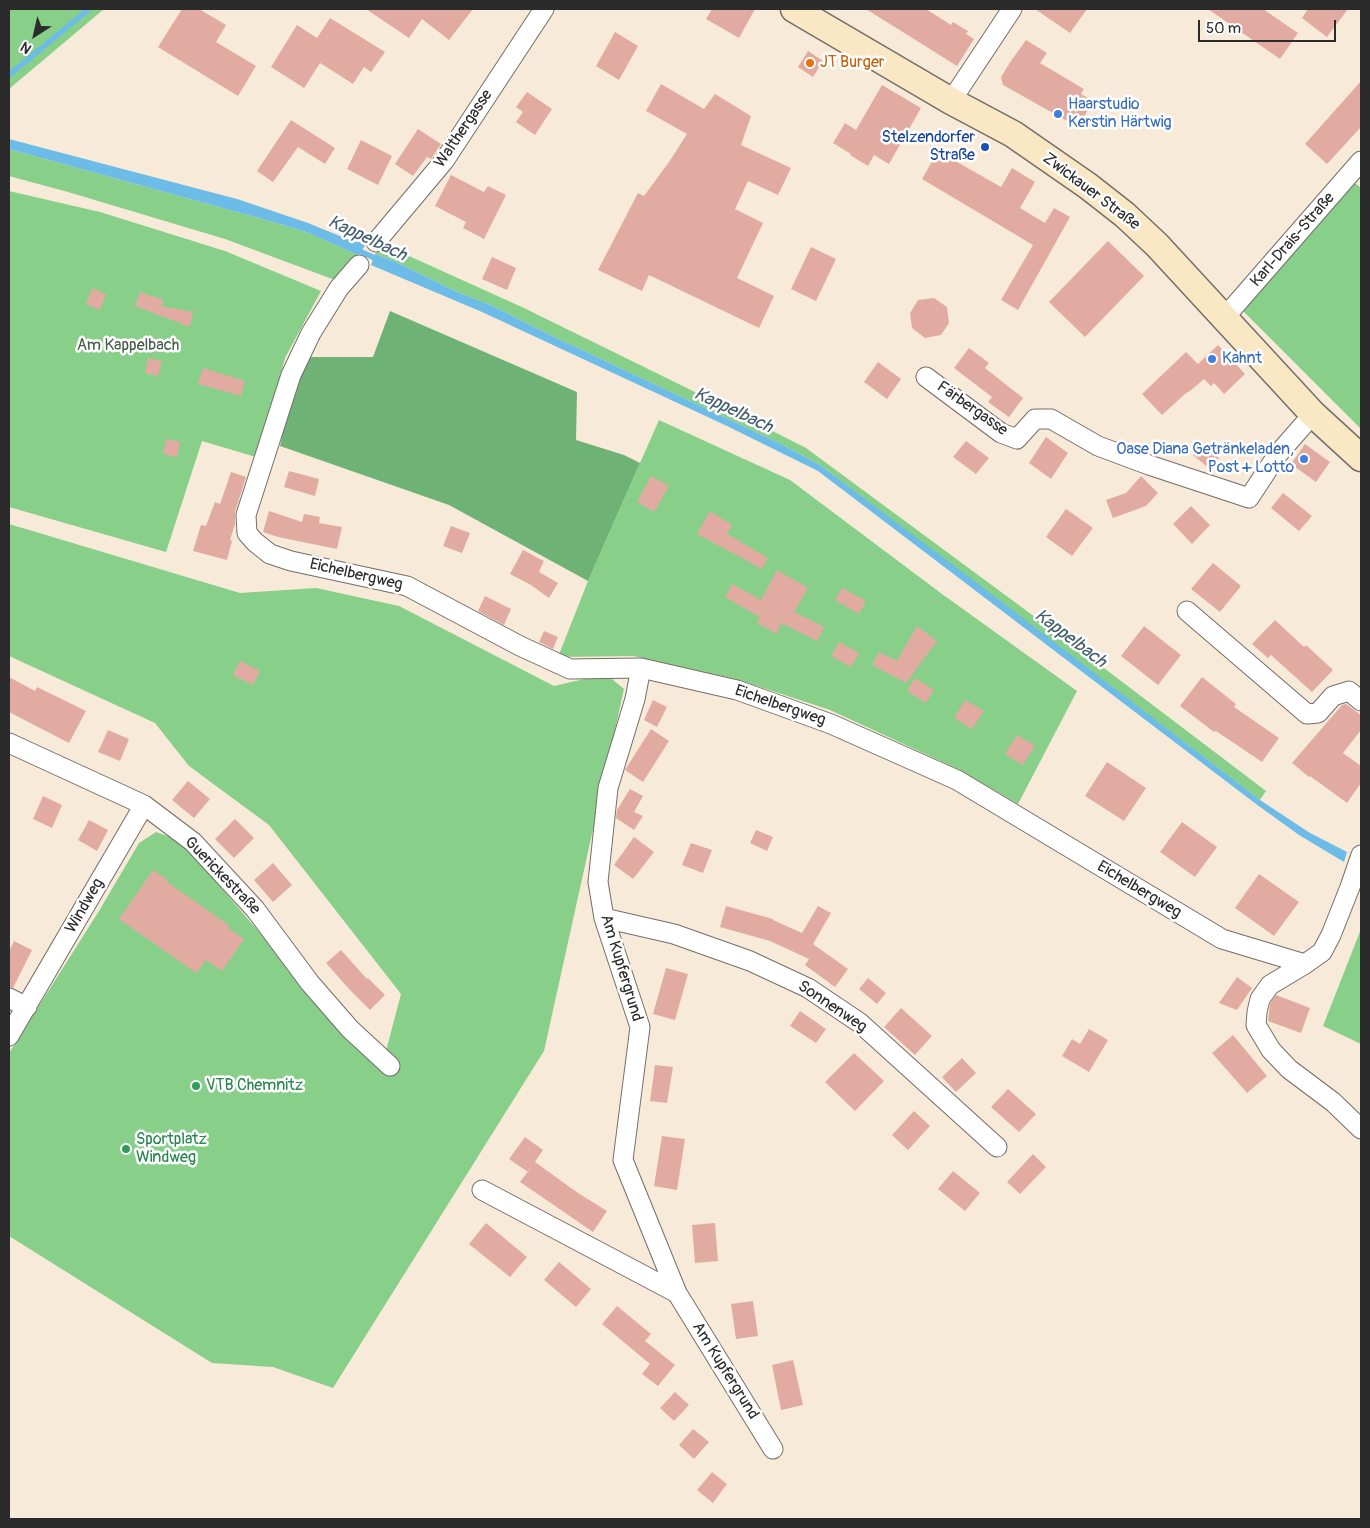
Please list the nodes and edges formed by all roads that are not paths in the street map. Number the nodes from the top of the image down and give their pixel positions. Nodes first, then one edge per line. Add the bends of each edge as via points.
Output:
1 (544, 9) edge
2 (794, 9) edge
3 (1012, 9) edge
4 (951, 101) junction
5 (1361, 161) edge
6 (376, 242) dead end
7 (359, 265) dead end
8 (1224, 318) junction
9 (926, 377) dead end
10 (1313, 414) junction
11 (1361, 458) edge
12 (1187, 611) dead end
13 (641, 668) junction
14 (1361, 701) edge
15 (9, 742) edge
16 (144, 805) junction
17 (1361, 854) edge
18 (604, 918) junction
19 (1305, 964) junction
20 (9, 998) edge
21 (27, 1007) junction
22 (9, 1036) edge
23 (390, 1066) dead end
24 (1361, 1129) edge
25 (997, 1147) dead end
26 (482, 1190) dead end
27 (677, 1293) junction
28 (773, 1449) dead end

1 - 6 street, Walthergasse via 444,161
2 - 4 main road, Zwickauer Straße
3 - 4 street
4 - 8 main road, Zwickauer Straße via 1012,134 1125,214
5 - 8 street, Karl-Drais-Straße
7 - 13 street, Eichelbergweg via 339,288 311,333 291,375 246,515 247,533 270,554 291,561 408,586 570,669
8 - 10 main road, Zwickauer Straße
9 - 10 street, Färbergasse via 1002,434 1017,439 1035,419 1051,420 1098,446 1249,498 1278,454
10 - 11 main road, Zwickauer Straße
12 - 14 street via 1307,714 1318,712 1333,696 1349,692
13 - 18 street, Am Kupfergrund via 608,788 598,882
13 - 19 street, Eichelbergweg via 746,694 830,724 956,780 1222,939
15 - 16 street, Guerickestraße
16 - 21 street, Windweg
16 - 23 street, Guerickestraße via 193,842 255,908 310,984
17 - 19 street via 1331,935 1322,952
18 - 25 street, Sonnenweg via 674,934 750,961 808,988 860,1023
18 - 27 street, Am Kupfergrund via 640,1027 622,1160
19 - 24 street via 1270,985 1260,999 1256,1025 1270,1050 1288,1069 1333,1102
20 - 21 street
21 - 22 street, Windweg
26 - 27 street
27 - 28 street, Am Kupfergrund

